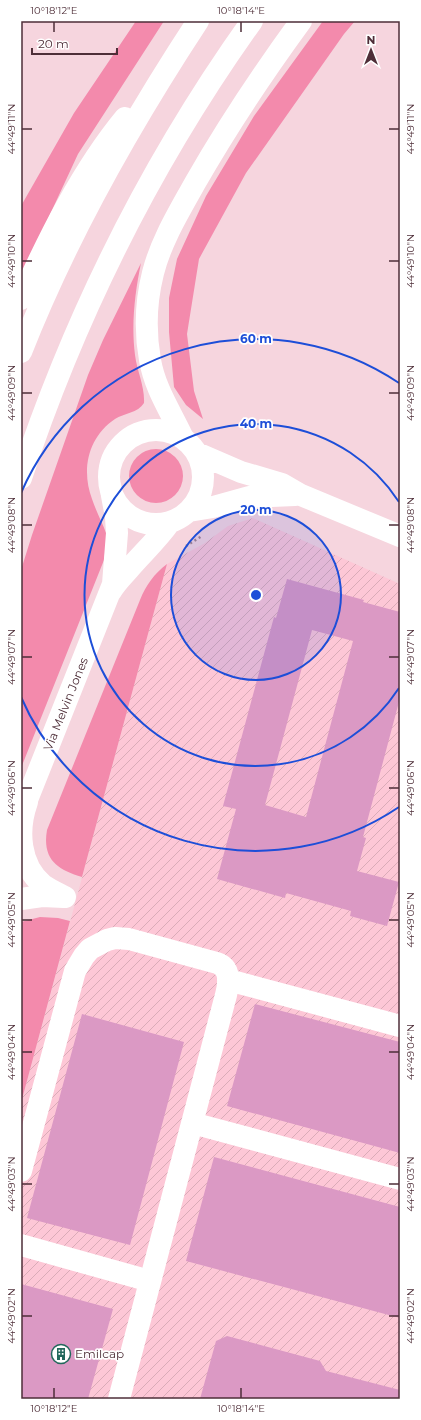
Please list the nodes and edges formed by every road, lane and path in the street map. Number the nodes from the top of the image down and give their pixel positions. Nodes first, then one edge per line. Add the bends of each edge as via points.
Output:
1 (198, 21) edge
2 (252, 21) edge
3 (301, 21) edge
4 (175, 57) junction
5 (21, 299) edge
6 (21, 352) edge
7 (190, 445) junction
8 (21, 478) edge
9 (110, 485) junction
10 (306, 498) junction
11 (179, 517) junction
12 (206, 533) dead end
13 (400, 536) edge
14 (183, 548) dead end
15 (111, 592) junction
16 (24, 807) edge
17 (21, 899) edge
18 (228, 980) junction
19 (400, 1026) edge
20 (192, 1123) junction
21 (21, 1171) edge
22 (400, 1179) edge
23 (21, 1245) edge
24 (150, 1281) junction
25 (119, 1399) edge

1 - 4 main road
2 - 8 main road via 175,138 113,252 60,370
3 - 7 main road via 207,163 174,221 153,272 147,305 150,360 162,397
4 - 5 main road via 97,154 70,200
4 - 6 main road via 130,131 84,216 41,303
7 - 9 main road via 174,433 163,430 134,435 114,456 109,475
7 - 10 main road via 241,472 282,484
7 - 11 main road via 202,463 203,484 196,503
9 - 11 main road via 117,503 140,521 150,524
9 - 15 main road, Via Melvin Jones via 117,533
10 - 11 main road via 292,495 249,497
10 - 13 main road
11 - 15 main road, Via Melvin Jones via 118,579
12 - 14 path
15 - 16 main road, Via Melvin Jones
16 - 17 main road, Via Melvin Jones via 21,833 26,860 39,881 65,897 42,896
18 - 19 main road
18 - 20 main road
18 - 21 main road via 227,970 221,964 130,939 106,940 90,949 75,971
20 - 22 main road
20 - 24 main road
23 - 24 main road
24 - 25 main road

